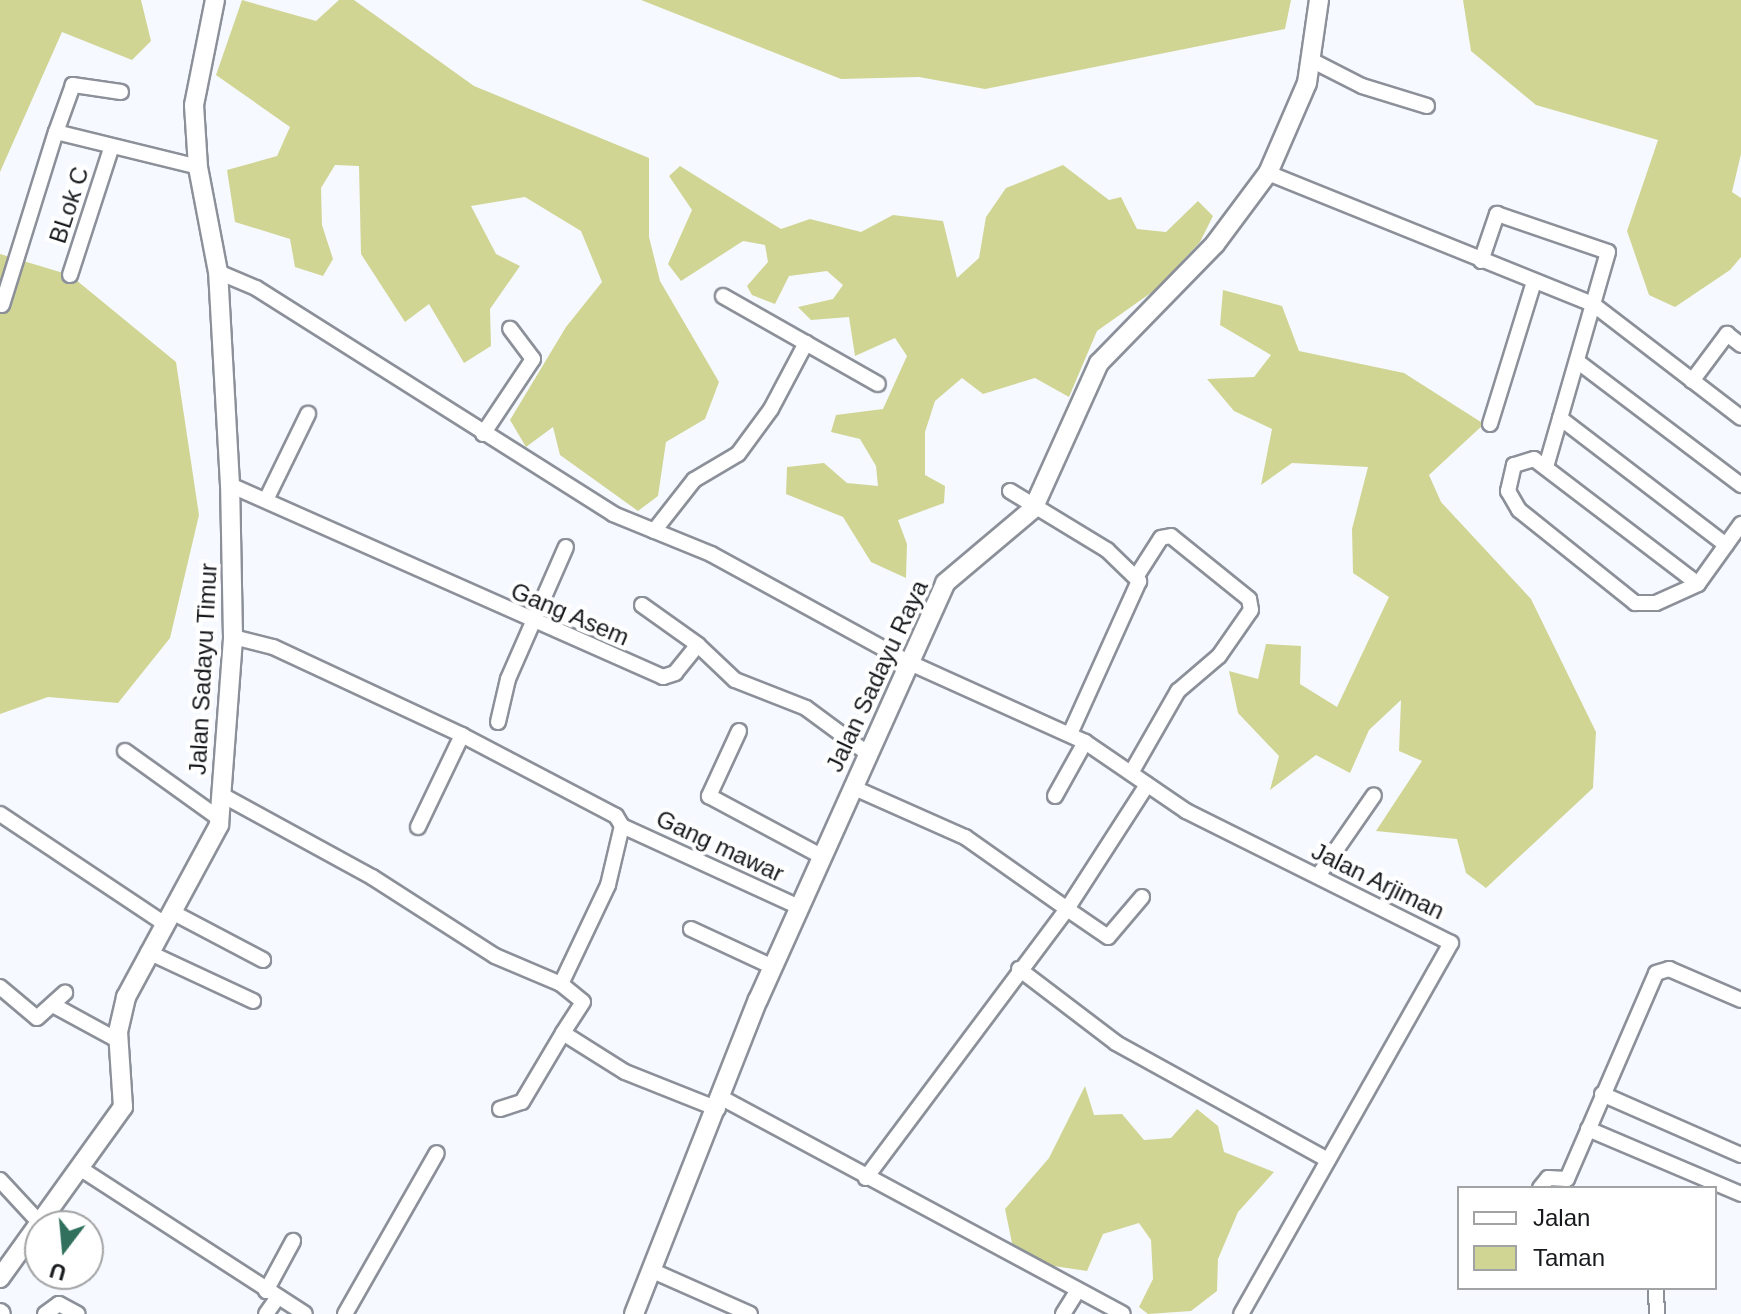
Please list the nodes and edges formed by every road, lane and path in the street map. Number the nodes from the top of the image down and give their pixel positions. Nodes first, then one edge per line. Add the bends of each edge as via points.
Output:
1 (215, 0) edge
2 (1319, 0) edge
3 (1311, 60) junction
4 (121, 92) dead end
5 (1427, 106) dead end
6 (56, 132) junction
7 (111, 149) junction
8 (198, 167) junction
9 (1268, 173) junction
10 (1481, 261) junction
11 (218, 272) junction
12 (70, 275) dead end
13 (1534, 282) junction
14 (723, 296) dead end
15 (2, 305) dead end
16 (1594, 305) junction
17 (510, 329) dead end
18 (806, 343) junction
19 (1741, 345) edge
20 (1577, 361) junction
21 (1692, 381) junction
22 (878, 384) dead end
23 (308, 414) dead end
24 (1560, 418) junction
25 (1741, 418) edge
26 (1490, 424) dead end
27 (483, 434) junction
28 (1546, 467) junction
29 (230, 485) junction
30 (1741, 485) edge
31 (1010, 491) dead end
32 (266, 500) junction
33 (1033, 509) junction
34 (1741, 524) edge
35 (654, 531) junction
36 (1726, 545) junction
37 (566, 547) dead end
38 (1138, 574) junction
39 (1698, 584) junction
40 (642, 605) dead end
41 (530, 623) junction
42 (233, 637) junction
43 (698, 645) junction
44 (908, 662) junction
45 (498, 722) dead end
46 (739, 731) dead end
47 (1070, 734) junction
48 (462, 735) junction
49 (1085, 742) junction
50 (125, 751) dead end
51 (867, 753) junction
52 (1131, 773) junction
53 (1147, 785) junction
54 (852, 787) junction
55 (222, 795) junction
56 (1374, 795) dead end
57 (1055, 796) dead end
58 (0, 814) edge
59 (220, 819) junction
60 (622, 826) junction
61 (418, 827) dead end
62 (821, 856) junction
63 (1318, 876) junction
64 (1142, 897) dead end
65 (799, 907) junction
66 (1067, 909) junction
67 (169, 918) junction
68 (691, 929) dead end
69 (148, 952) junction
70 (263, 960) dead end
71 (773, 967) junction
72 (1019, 969) junction
73 (561, 984) junction
74 (0, 987) edge
75 (65, 993) dead end
76 (1741, 1000) edge
77 (253, 1001) dead end
78 (53, 1005) junction
79 (563, 1033) junction
80 (119, 1041) junction
81 (1602, 1094) junction
82 (720, 1104) junction
83 (500, 1109) dead end
84 (1588, 1129) junction
85 (437, 1153) dead end
86 (1741, 1155) edge
87 (1328, 1160) junction
88 (78, 1167) junction
89 (866, 1178) junction
90 (0, 1180) edge
91 (1542, 1186) edge
92 (1741, 1194) edge
93 (28, 1210) edge
94 (45, 1210) edge
95 (24, 1240) edge
96 (293, 1241) dead end
97 (653, 1271) junction
98 (0, 1278) edge
99 (1078, 1290) junction
100 (1656, 1290) edge
101 (271, 1295) junction
102 (45, 1314) edge
103 (78, 1314) edge
104 (266, 1314) edge
105 (305, 1314) edge
106 (345, 1314) edge
107 (634, 1314) edge
108 (750, 1314) edge
109 (1063, 1314) edge
110 (1123, 1314) edge
111 (1241, 1314) edge
112 (1657, 1314) edge

1 - 8 street, Jalan Sadayu Timur via 197,77
2 - 3 street, Jalan Sadayu Raya
3 - 5 street via 1362,86
3 - 9 street, Jalan Sadayu Raya via 1293,127
4 - 6 street via 80,83 72,87
6 - 7 street
6 - 15 street
7 - 8 street
7 - 12 street, BLok C
8 - 11 street, Jalan Sadayu Timur
9 - 10 street
9 - 33 street, Jalan Sadayu Raya via 1215,244 1099,363
10 - 13 street
10 - 16 street via 1497,214 1608,252
11 - 27 street, Jalan Arjiman via 242,279
11 - 29 street, Jalan Sadayu Timur
13 - 16 street
13 - 26 street
14 - 18 street
16 - 20 street
16 - 21 street
17 - 27 street via 533,359
18 - 22 street
18 - 35 street via 771,409 738,454 694,480
19 - 21 street via 1727,334
20 - 24 street
20 - 30 street
21 - 25 street
23 - 32 street
24 - 28 street
24 - 36 street
27 - 35 street, Jalan Arjiman via 557,483
28 - 39 street
28 - 39 street via 1519,460 1508,476 1508,491 1519,510 1616,593 1635,603 1656,603
29 - 32 street, Gang Asem
29 - 42 street, Jalan Sadayu Timur
31 - 33 street
32 - 41 street, Gang Asem
33 - 38 street
33 - 44 street, Jalan Sadayu Raya via 951,575
34 - 36 street
35 - 44 street, Jalan Arjiman via 711,554
36 - 39 street
37 - 41 street
38 - 47 street via 1138,588
38 - 52 street via 1161,538 1171,536 1249,599 1251,610 1219,656 1184,682
40 - 43 street
41 - 43 street, Gang Asem via 663,677 675,673
41 - 45 street
42 - 48 street, Gang mawar via 273,647
42 - 55 street, Jalan Sadayu Timur
43 - 51 street via 735,680 806,708
44 - 47 street, Jalan Arjiman
44 - 51 street, Jalan Sadayu Raya
46 - 62 street via 709,796
47 - 49 street, Jalan Arjiman
48 - 60 street, Gang mawar via 616,816
48 - 61 street
49 - 52 street, Jalan Arjiman
49 - 57 street
50 - 59 street
51 - 54 street, Jalan Sadayu Raya
52 - 53 street, Jalan Arjiman
53 - 63 street, Jalan Arjiman
53 - 66 street
54 - 62 street, Jalan Sadayu Raya
54 - 66 street via 965,837
55 - 59 street, Jalan Sadayu Timur
55 - 73 street via 372,877 495,956
56 - 63 street
58 - 67 street
59 - 67 street, Jalan Sadayu Timur
60 - 65 street, Gang mawar
60 - 73 street via 608,885
62 - 65 street, Jalan Sadayu Raya
63 - 87 street, Jalan Arjiman via 1446,939 1451,948
64 - 66 street via 1108,937
65 - 71 street, Jalan Sadayu Raya
66 - 72 street
67 - 69 street, Jalan Sadayu Timur
67 - 70 street
68 - 71 street
69 - 77 street
69 - 80 street, Jalan Sadayu Timur via 126,997
71 - 82 street, Jalan Sadayu Raya
72 - 87 street via 1116,1043
72 - 89 street
73 - 79 street via 583,1002
74 - 78 street via 37,1018
75 - 78 street
76 - 81 street via 1659,970
78 - 80 street
79 - 82 street via 625,1072
79 - 83 street via 522,1102
80 - 88 street, Jalan Sadayu Timur via 125,1101
81 - 84 street
81 - 86 street
82 - 89 street
82 - 97 street, Jalan Sadayu Raya
84 - 91 street via 1565,1181 1548,1178
84 - 92 street
85 - 106 street
87 - 111 street, Jalan Arjiman
88 - 94 street, Jalan Sadayu Timur
88 - 101 street
89 - 99 street
90 - 93 street
95 - 98 street, Jalan Sadayu Timur
96 - 101 street
97 - 107 street, Jalan Sadayu Raya
97 - 108 street
99 - 109 street
99 - 110 street
100 - 112 street
101 - 104 street
101 - 105 street
102 - 103 street via 59,1304

